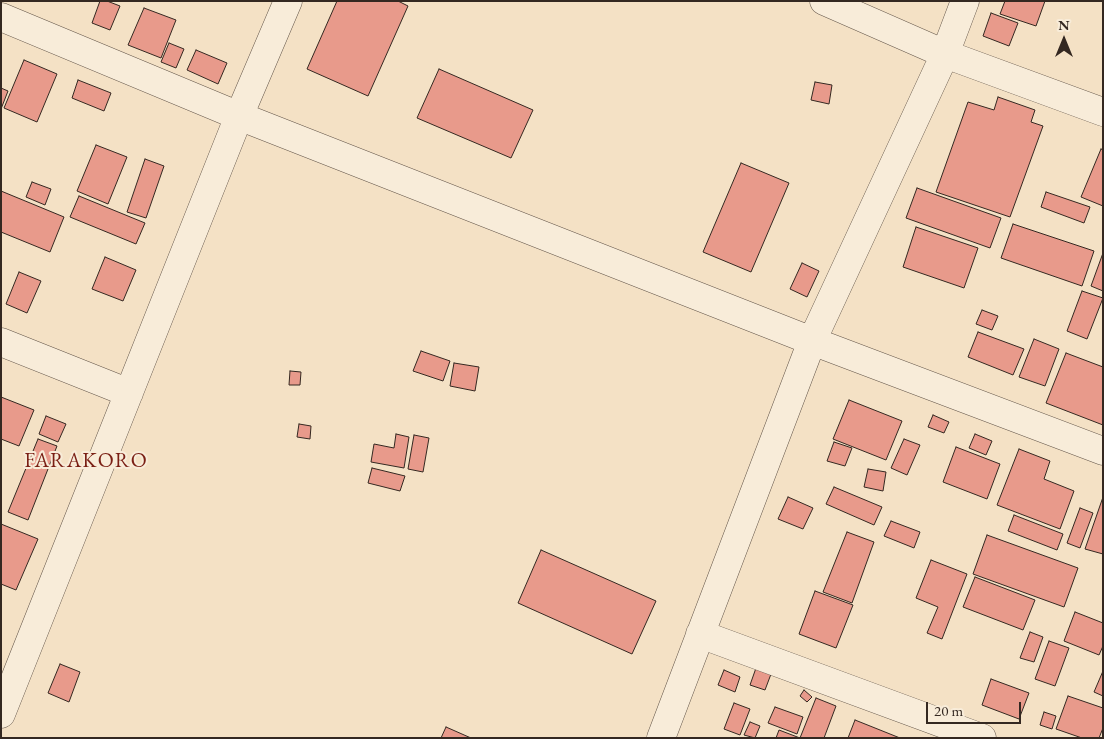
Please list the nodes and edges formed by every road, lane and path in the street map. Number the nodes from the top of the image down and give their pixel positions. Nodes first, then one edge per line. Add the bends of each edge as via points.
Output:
1 (288, 1) edge
2 (824, 1) edge
3 (965, 1) edge
4 (1, 17) edge
5 (946, 54) junction
6 (1103, 112) edge
7 (239, 116) junction
8 (812, 341) junction
9 (1, 342) edge
10 (129, 393) junction
11 (1103, 451) edge
12 (700, 634) junction
13 (7, 680) edge
14 (1, 714) edge
15 (661, 738) edge
16 (982, 738) edge

1 - 7 street
2 - 5 street
3 - 5 street
4 - 7 street
5 - 6 street
5 - 8 street
7 - 8 street
7 - 10 street
8 - 11 street
8 - 12 street
9 - 10 street
10 - 13 street
12 - 15 street
12 - 16 street
13 - 14 street

